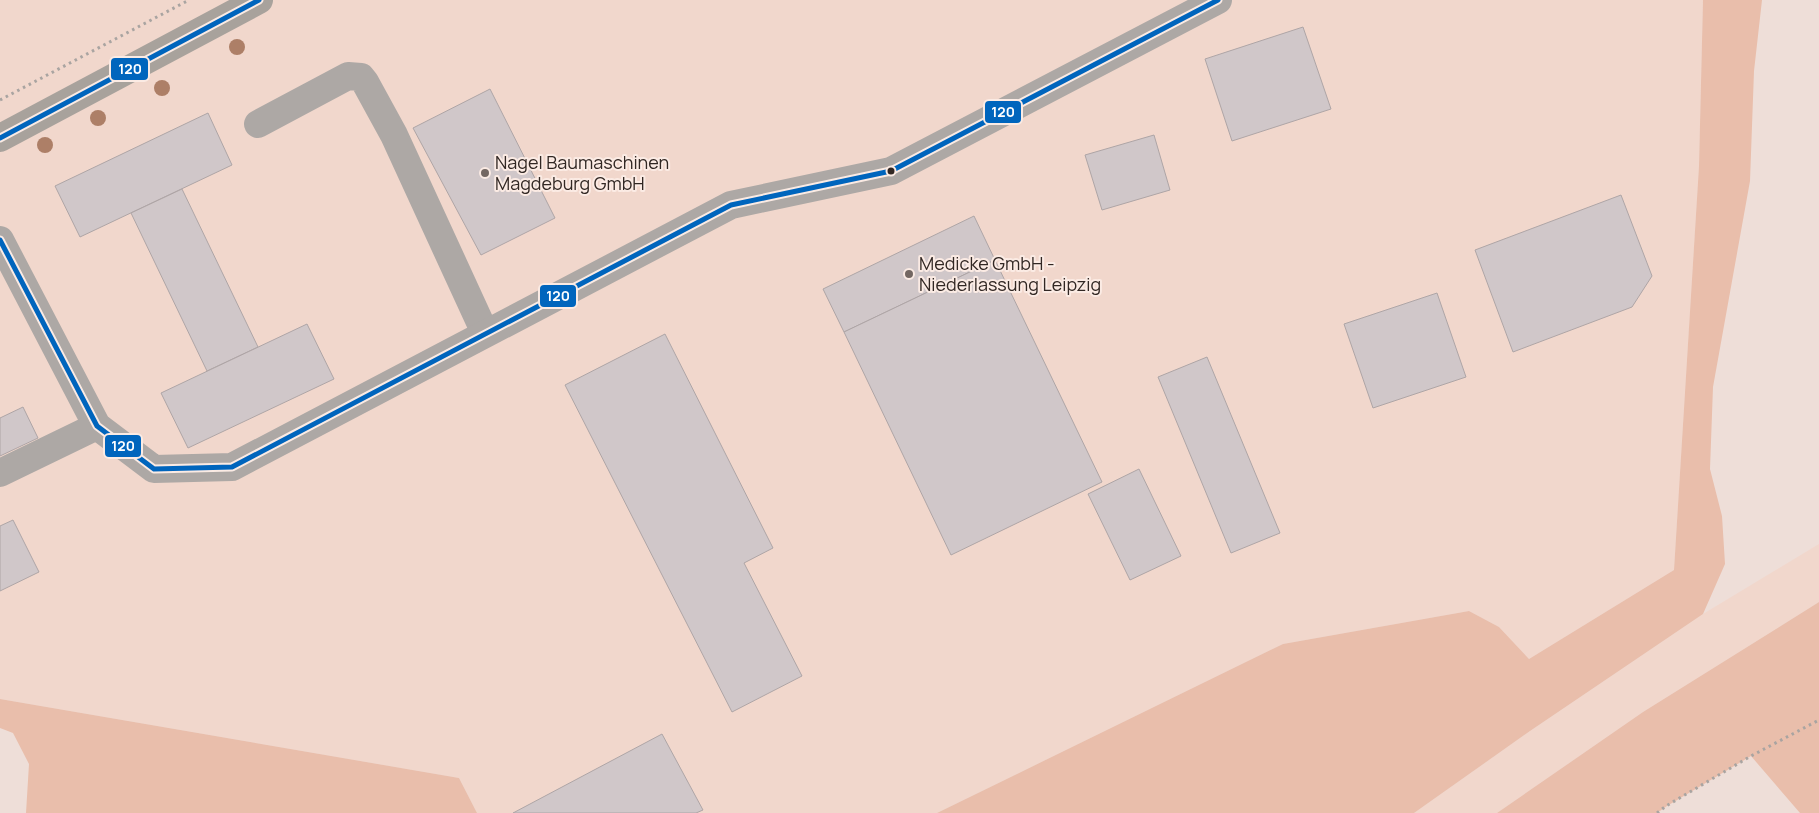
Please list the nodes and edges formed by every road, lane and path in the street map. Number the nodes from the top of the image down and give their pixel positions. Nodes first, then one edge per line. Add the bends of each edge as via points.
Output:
1 (190, 0) edge
2 (259, 0) edge
3 (1218, 0) edge
4 (0, 100) edge
5 (258, 124) dead end
6 (0, 138) edge
7 (0, 240) edge
8 (486, 333) junction
9 (97, 426) junction
10 (0, 473) edge
11 (1819, 720) edge
12 (1657, 813) edge

1 - 4 path
2 - 6 main road
3 - 8 lane via 891,171 731,205
5 - 8 lane via 348,76 360,77 394,135
7 - 9 lane
8 - 9 lane via 232,467 154,468
9 - 10 lane
11 - 12 path via 1751,756

